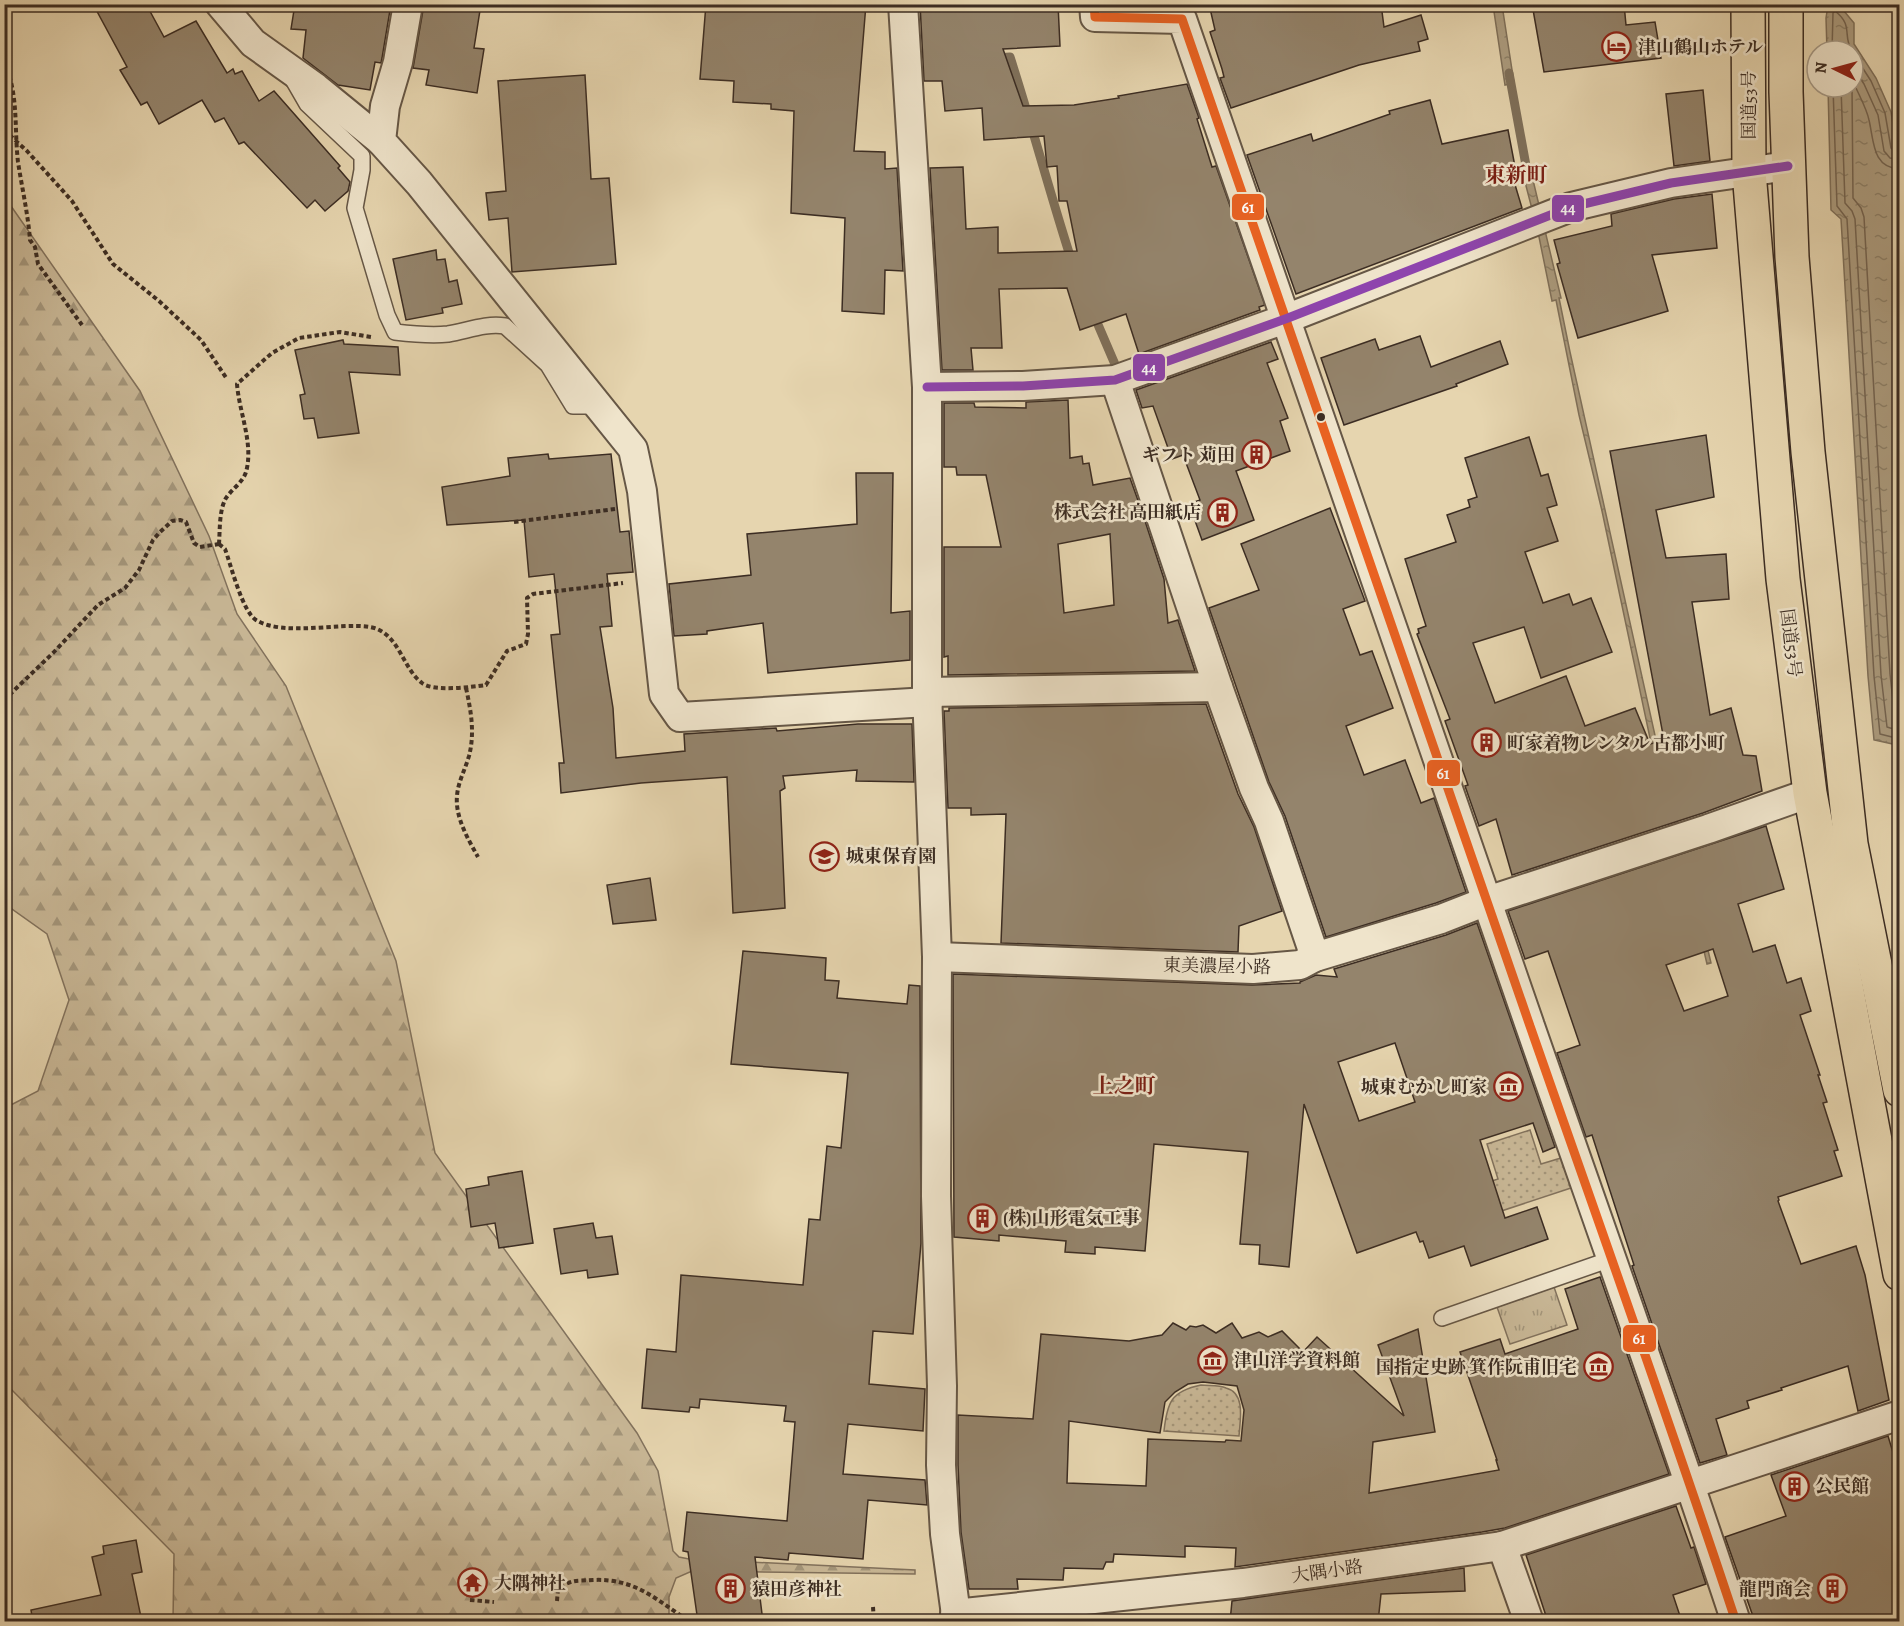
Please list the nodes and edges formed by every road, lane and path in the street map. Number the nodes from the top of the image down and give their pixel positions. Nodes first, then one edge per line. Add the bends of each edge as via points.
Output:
1 (220, 4) edge
2 (408, 4) edge
3 (903, 4) edge
4 (1748, 4) edge
5 (1786, 4) edge
6 (1094, 11) edge
7 (4, 62) edge
8 (287, 68) junction
9 (4, 130) edge
10 (381, 141) junction
11 (17, 142) junction
12 (1788, 166) junction
13 (1749, 172) junction
14 (1288, 318) junction
15 (82, 325) dead end
16 (394, 330) junction
17 (227, 379) dead end
18 (1115, 380) junction
19 (927, 387) junction
20 (599, 406) junction
21 (644, 506) junction
22 (514, 522) dead end
23 (219, 544) junction
24 (652, 575) junction
25 (466, 687) junction
26 (1218, 687) junction
27 (927, 697) junction
28 (4, 700) edge
29 (1810, 793) junction
30 (478, 857) dead end
31 (1487, 901) junction
32 (937, 957) junction
33 (1316, 957) junction
34 (1899, 1090) edge
35 (1611, 1259) junction
36 (1899, 1274) edge
37 (1442, 1318) dead end
38 (1899, 1415) edge
39 (1690, 1483) junction
40 (1502, 1546) junction
41 (470, 1600) dead end
42 (557, 1601) dead end
43 (494, 1602) dead end
44 (873, 1607) dead end
45 (956, 1618) edge
46 (690, 1622) edge
47 (874, 1622) edge
48 (1529, 1622) edge
49 (1736, 1622) edge

1 - 8 street via 253,43
2 - 10 street
3 - 19 street
4 - 13 highway, 国道53号
5 - 12 highway, 国道53号
6 - 14 street via 1182,19
7 - 11 path via 15,98
8 - 10 street
8 - 16 lane via 307,104 362,156 356,208
9 - 11 path
10 - 20 street
11 - 15 path via 30,240 38,264
11 - 17 path via 72,201 113,264 201,340
12 - 13 street
12 - 34 highway, 国道53号 via 1808,452 1851,844
13 - 14 street via 1671,183 1571,207
13 - 29 highway, 国道53号 via 1783,579
14 - 18 street
14 - 31 street
16 - 20 lane via 447,334 505,326 548,364 573,406
16 - 23 path via 375,338 340,332 299,338 272,353 237,384 248,456 245,474 225,500
18 - 19 street
18 - 26 street
19 - 27 street
20 - 21 street via 633,449
21 - 22 path
21 - 24 street
23 - 25 path via 225,549 254,618 277,626 370,627 392,640 423,684
23 - 28 path via 201,547 194,543 186,522 172,522 153,540 124,588 98,605
24 - 25 path via 614,585 533,594 527,598 526,644 507,651 486,686
24 - 27 street via 664,694 680,717
25 - 30 path via 472,737 457,796 458,812
26 - 27 street
26 - 33 street
27 - 32 street
29 - 31 street, 東美濃屋小路
29 - 36 highway, 国道53号
31 - 33 street, 東美濃屋小路
31 - 35 street
32 - 33 street, 東美濃屋小路 via 1253,969 1300,965
32 - 45 street via 941,1464
35 - 37 lane
35 - 39 street
38 - 39 street, 大隅小路
39 - 40 street, 大隅小路
39 - 49 street
40 - 45 street, 大隅小路
40 - 48 street
41 - 43 path
42 - 46 path via 558,1589 570,1581 609,1579 636,1586
44 - 47 path

